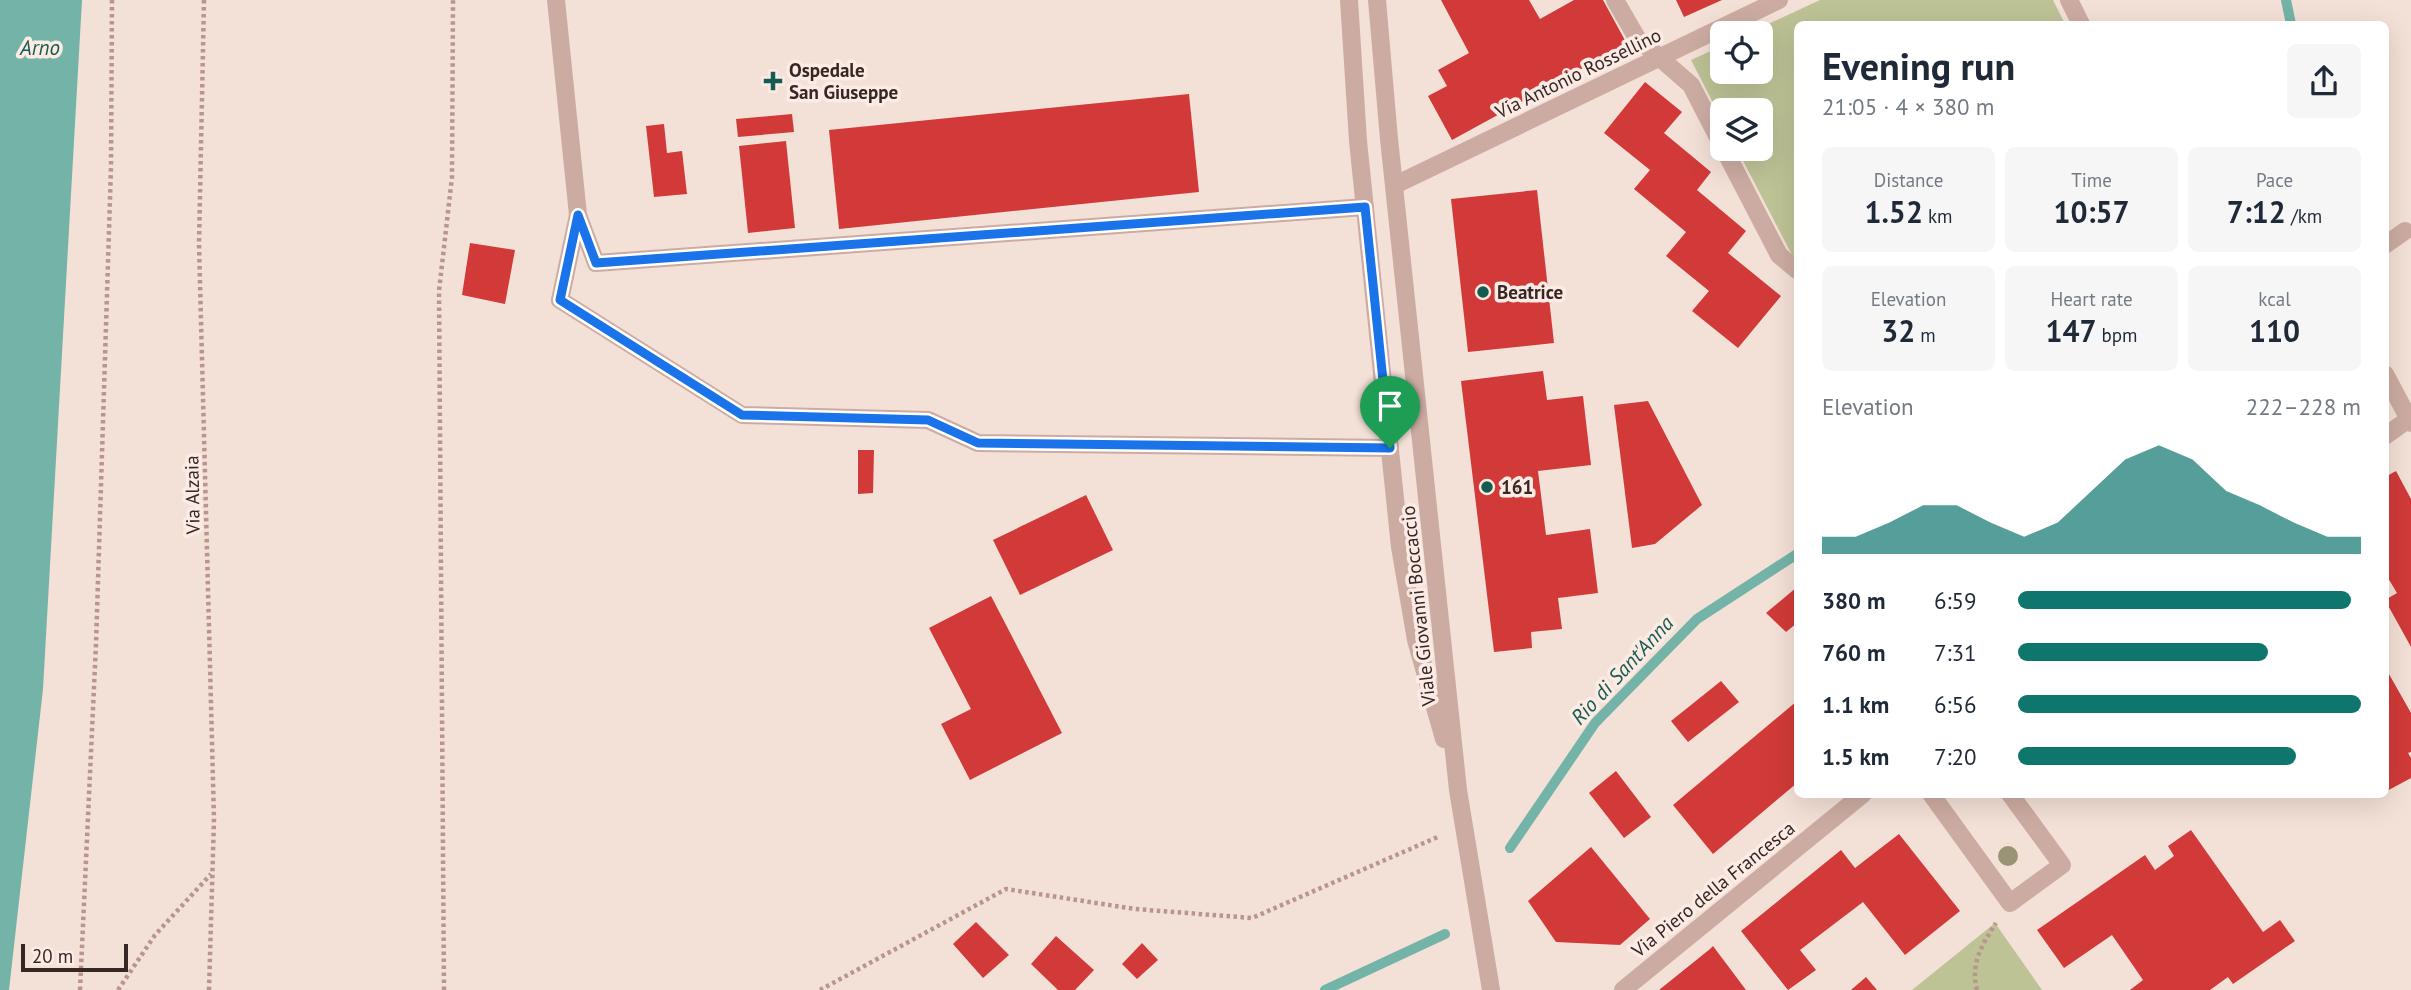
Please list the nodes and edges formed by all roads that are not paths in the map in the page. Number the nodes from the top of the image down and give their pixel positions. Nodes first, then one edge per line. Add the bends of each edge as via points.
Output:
1 (556, 0) edge
2 (1349, 0) edge
3 (1377, 0) edge
4 (1615, 0) edge
5 (1779, 0) edge
6 (2069, 0) edge
7 (2080, 21) edge
8 (1657, 58) junction
9 (1710, 122) edge
10 (1730, 161) edge
11 (1395, 185) junction
12 (1365, 207) junction
13 (578, 215) junction
14 (2405, 231) dead end
15 (2389, 242) edge
16 (1794, 268) edge
17 (2389, 382) edge
18 (2410, 421) edge
19 (2389, 434) edge
20 (1390, 448) junction
21 (1458, 790) junction
22 (1858, 798) edge
23 (1934, 798) edge
24 (2013, 798) edge
25 (1491, 990) edge
26 (1623, 990) edge

1 - 13 street
2 - 12 street, Viale Giovanni Boccaccio
3 - 11 street, Viale Giovanni Boccaccio
4 - 8 street via 1637,38
5 - 8 street, Via Antonio Rossellino
6 - 7 street
8 - 9 street via 1691,85
8 - 11 street, Via Antonio Rossellino
10 - 16 street via 1779,255
11 - 21 street, Viale Giovanni Boccaccio
12 - 13 street via 596,263
12 - 20 street, Viale Giovanni Boccaccio
13 - 20 street via 560,300 742,415 928,420 978,443
14 - 15 street
17 - 18 street
18 - 19 street
20 - 21 street, Viale Giovanni Boccaccio via 1416,640
21 - 25 street, Viale Giovanni Boccaccio
22 - 26 street, Via Piero della Francesca
23 - 24 street via 2010,903 2062,865

